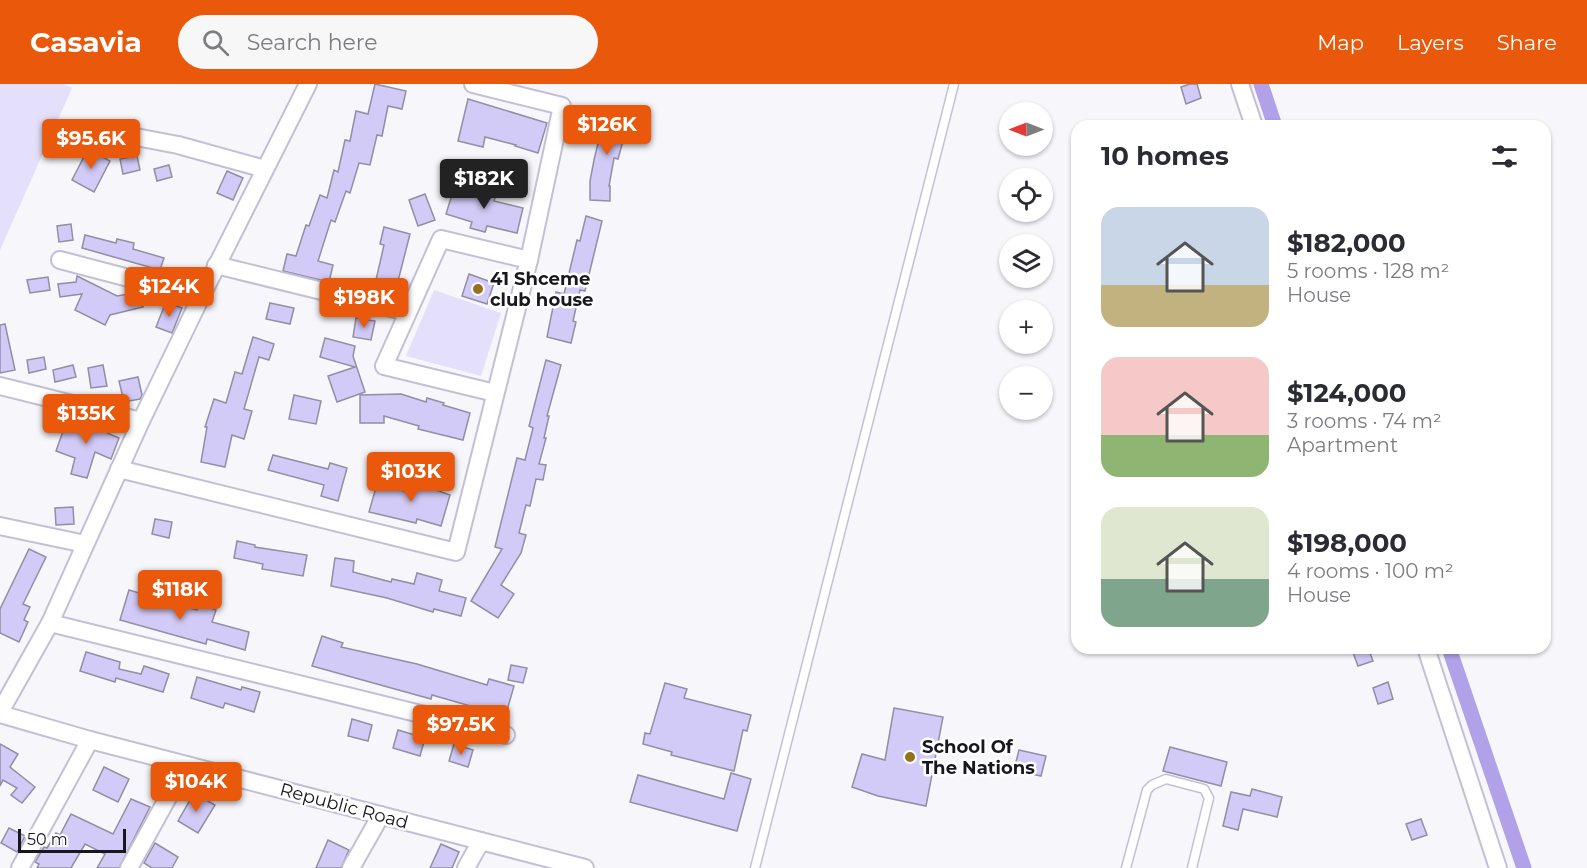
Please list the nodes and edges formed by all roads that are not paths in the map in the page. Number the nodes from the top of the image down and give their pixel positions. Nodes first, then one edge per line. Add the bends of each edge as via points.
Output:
1 (308, 84) edge
2 (473, 84) edge
3 (954, 84) edge
4 (1240, 84) edge
5 (1252, 120) edge
6 (120, 134) dead end
7 (265, 169) junction
8 (60, 260) dead end
9 (529, 260) junction
10 (216, 266) junction
11 (201, 297) junction
12 (407, 312) junction
13 (0, 386) edge
14 (495, 393) junction
15 (141, 421) junction
16 (118, 469) junction
17 (0, 526) edge
18 (84, 544) junction
19 (50, 623) junction
20 (1428, 654) edge
21 (0, 713) edge
22 (506, 735) dead end
23 (90, 740) junction
24 (186, 765) junction
25 (381, 815) junction
26 (481, 841) junction
27 (20, 868) edge
28 (129, 868) edge
29 (351, 868) edge
30 (466, 868) edge
31 (582, 868) edge
32 (755, 868) edge
33 (1126, 868) edge
34 (1192, 868) edge
35 (1498, 868) edge

1 - 7 street
2 - 9 street via 562,106
3 - 32 lane
4 - 5 street
6 - 7 street
7 - 10 street
8 - 11 street
9 - 12 street via 441,239
9 - 14 street
10 - 11 street
10 - 12 street
11 - 15 street
12 - 14 street via 384,366
13 - 15 street
14 - 16 street via 456,552
15 - 16 street
16 - 18 street
17 - 18 street
18 - 19 street
19 - 21 street
19 - 22 street
20 - 35 street
21 - 23 street, Republic Road
23 - 24 street, Republic Road
23 - 27 street
24 - 25 street, Republic Road
24 - 28 street
25 - 26 street, Republic Road
25 - 29 street
26 - 30 street
26 - 31 street, Republic Road
33 - 34 lane via 1148,790 1166,779 1204,789 1209,798

